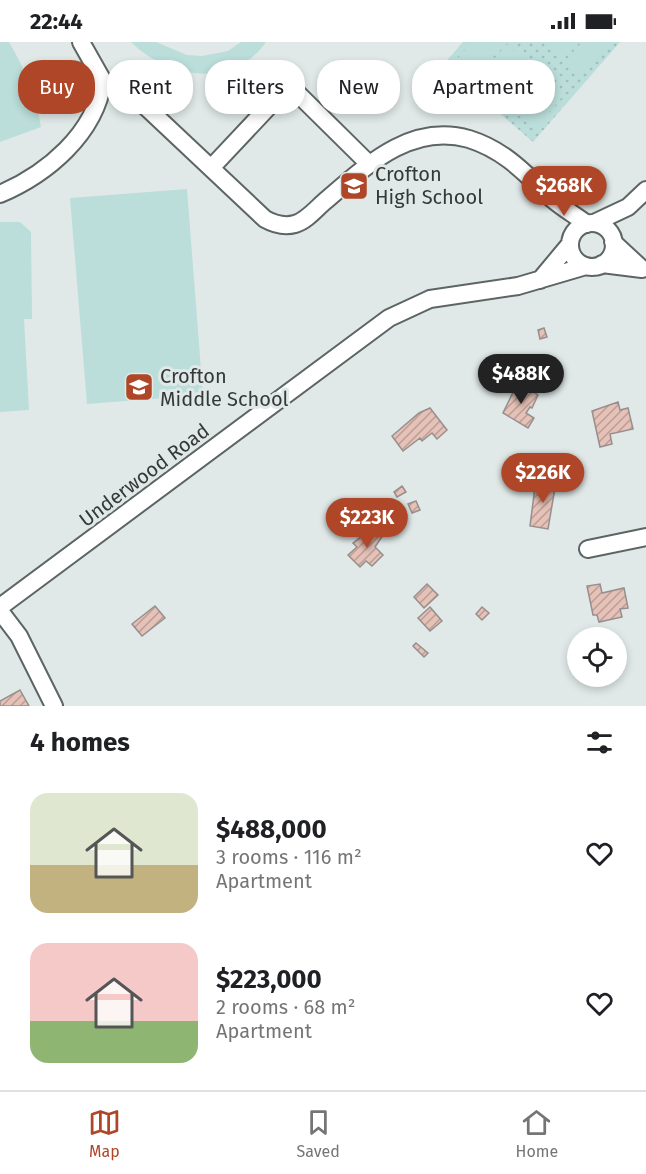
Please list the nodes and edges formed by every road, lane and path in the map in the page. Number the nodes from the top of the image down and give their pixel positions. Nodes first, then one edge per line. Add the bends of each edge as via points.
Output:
1 (81, 42) edge
2 (103, 81) junction
3 (369, 164) junction
4 (211, 168) junction
5 (646, 190) edge
6 (0, 194) edge
7 (551, 198) junction
8 (628, 207) junction
9 (590, 224) junction
10 (571, 240) junction
11 (613, 241) junction
12 (594, 265) junction
13 (644, 270) edge
14 (540, 280) junction
15 (646, 537) edge
16 (588, 549) dead end
17 (0, 609) edge
18 (54, 706) edge

1 - 2 street
2 - 4 street via 129,91
2 - 6 street via 96,110 74,140 36,175
3 - 4 street via 302,221 283,225 264,219
3 - 4 street via 289,85
3 - 7 street via 417,139 467,139 508,158
5 - 8 street
7 - 9 street
7 - 10 street
8 - 9 street
8 - 11 street
9 - 10 street via 580,226
9 - 11 street via 606,229
10 - 12 street via 574,258
10 - 14 street
11 - 12 street via 611,255
11 - 13 street
12 - 13 street
12 - 14 street, Underwood Road
14 - 17 street, Underwood Road via 430,299 389,318
15 - 16 street
17 - 18 street via 19,636

